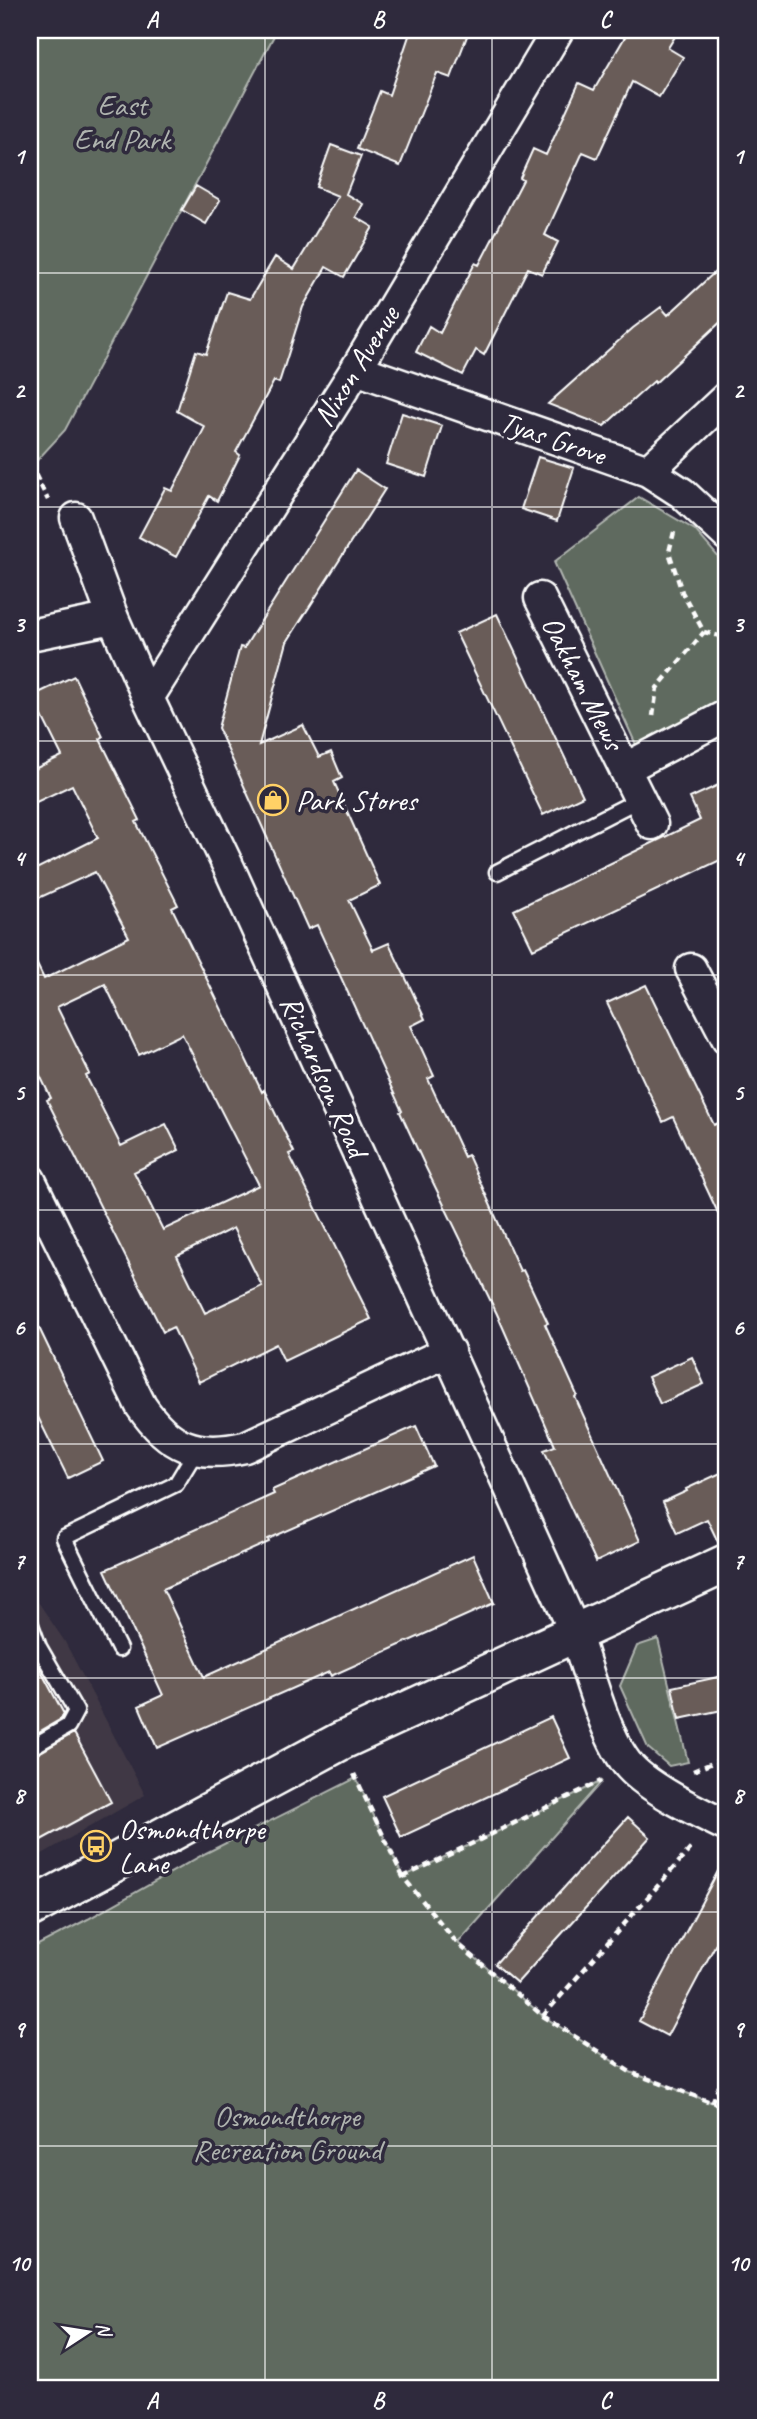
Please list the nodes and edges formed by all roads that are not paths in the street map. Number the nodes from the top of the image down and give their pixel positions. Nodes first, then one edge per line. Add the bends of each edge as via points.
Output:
1 (558, 30) edge
2 (356, 369) junction
3 (727, 397) edge
4 (648, 471) junction
5 (76, 518) dead end
6 (727, 535) edge
7 (540, 598) dead end
8 (113, 618) junction
9 (30, 635) edge
10 (148, 698) junction
11 (727, 715) edge
12 (626, 768) junction
13 (646, 811) joint
14 (497, 872) dead end
15 (691, 969) dead end
16 (727, 1038) edge
17 (30, 1180) edge
18 (449, 1351) junction
19 (197, 1451) junction
20 (727, 1563) edge
21 (30, 1622) edge
22 (575, 1632) junction
23 (35, 1645) edge
24 (119, 1649) dead end
25 (30, 1748) edge
26 (721, 1823) edge
27 (30, 1908) edge

1 - 2 street, Nixon Avenue
2 - 4 street, Tyas Grove
2 - 10 street, Nixon Avenue
3 - 4 street
4 - 6 street, Tyas Grove via 682,493
5 - 8 street, Richardson Road
7 - 12 street, Oakham Mews
8 - 9 street
8 - 10 street, Richardson Road
10 - 18 street, Richardson Road
11 - 12 street, Oakham Mews
12 - 13 street, Oakham Mews
13 - 14 lane
15 - 16 street
17 - 19 street via 141,1406 174,1442
18 - 19 street via 245,1447 221,1453
18 - 22 street, Richardson Road
19 - 24 lane via 176,1484 64,1538
20 - 22 street
21 - 23 lane
22 - 26 street, Richardson Road via 613,1740 630,1768
22 - 27 street via 341,1741
23 - 25 lane via 76,1711 68,1726

